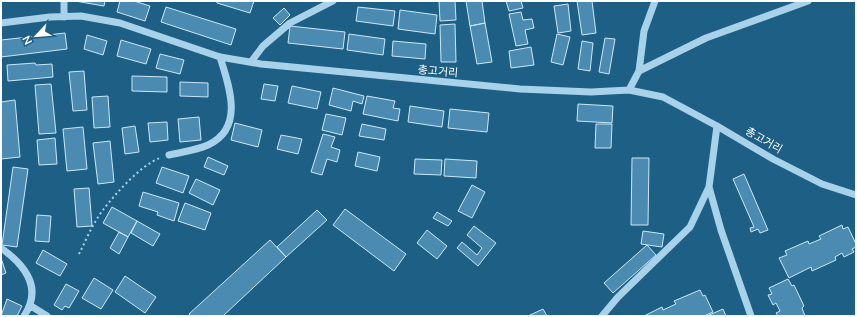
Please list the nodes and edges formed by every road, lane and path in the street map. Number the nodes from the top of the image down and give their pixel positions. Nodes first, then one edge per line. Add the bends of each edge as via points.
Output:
1 (64, 1) edge
2 (333, 1) edge
3 (655, 1) edge
4 (808, 1) edge
5 (64, 17) junction
6 (1, 23) edge
7 (220, 57) junction
8 (251, 62) junction
9 (639, 71) junction
10 (629, 90) junction
11 (717, 126) junction
12 (169, 155) joint
13 (709, 187) junction
14 (856, 195) edge
15 (1, 248) edge
16 (78, 254) dead end
17 (31, 306) junction
18 (24, 316) edge
19 (47, 316) edge
20 (602, 316) edge
21 (751, 316) edge

1 - 5 street
2 - 8 street via 290,23 263,46
3 - 9 street via 644,31
4 - 9 street via 706,38
5 - 6 street, 총고거리
5 - 7 street, 총고거리 via 81,16 120,23
7 - 8 street, 총고거리
7 - 12 street via 232,106 230,126 208,145
8 - 10 street, 총고거리 via 520,89 591,92
9 - 10 street
10 - 11 street, 총고거리 via 663,97
11 - 13 street
11 - 14 street, 총고거리 via 822,184
12 - 16 path via 152,161 102,211
13 - 20 street via 690,227
13 - 21 street
15 - 17 street via 13,256 25,270 32,287
17 - 18 street
17 - 19 street

